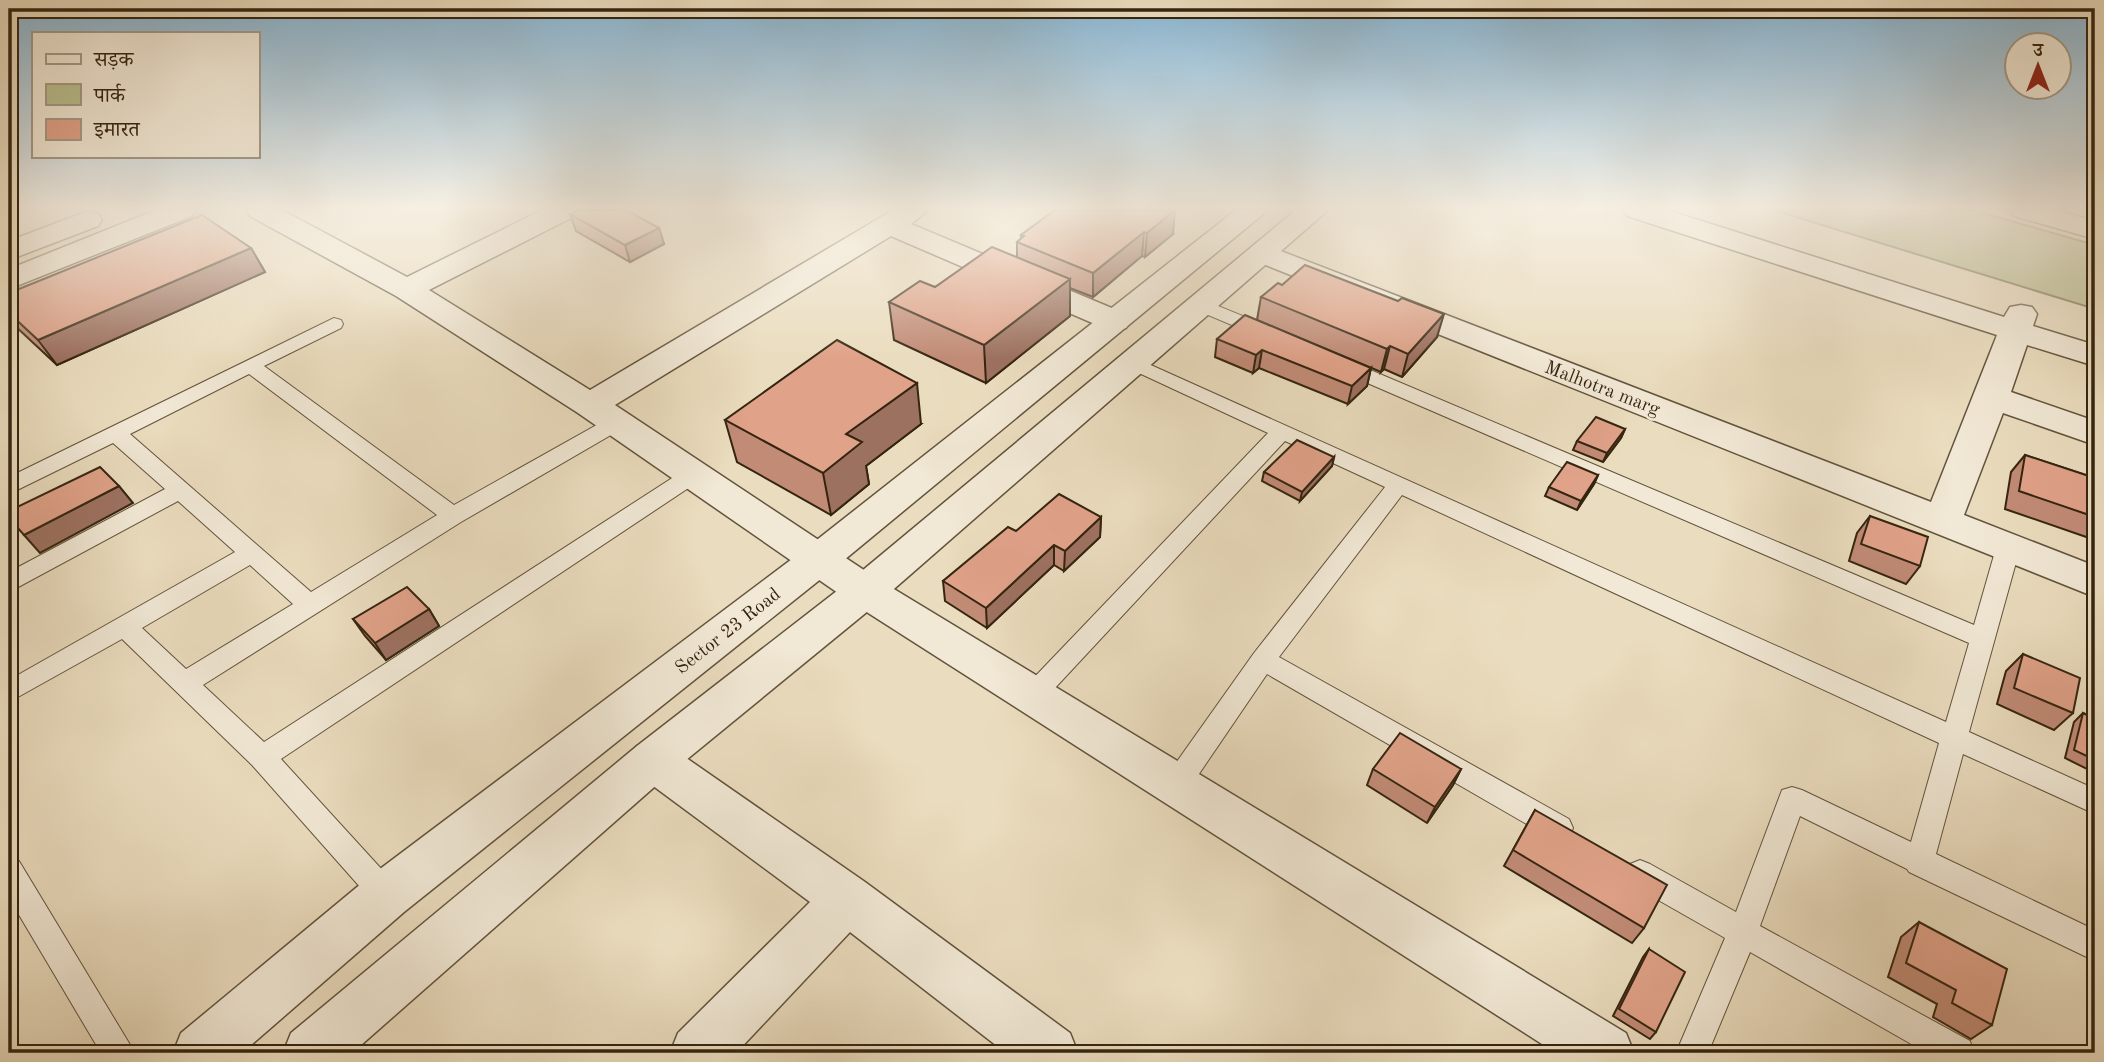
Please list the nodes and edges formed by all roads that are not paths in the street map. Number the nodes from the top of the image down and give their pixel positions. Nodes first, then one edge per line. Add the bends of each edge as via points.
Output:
1 (60, 260) edge
2 (352, 260) edge
3 (466, 260) edge
4 (839, 260) edge
5 (988, 260) edge
6 (1192, 260) edge
7 (1256, 260) edge
8 (1277, 260) edge
9 (1806, 260) edge
10 (1835, 260) edge
11 (9, 280) edge
12 (407, 289) junction
13 (1201, 305) junction
14 (1115, 321) junction
15 (2018, 322) junction
16 (334, 324) dead end
17 (2095, 338) edge
18 (1290, 343) edge
19 (2095, 356) edge
20 (1329, 360) edge
21 (1133, 363) junction
22 (251, 366) junction
23 (1992, 397) junction
24 (603, 414) junction
25 (1282, 431) junction
26 (116, 433) junction
27 (2095, 433) edge
28 (691, 476) junction
29 (1399, 484) junction
30 (9, 486) edge
31 (181, 490) junction
32 (453, 516) junction
33 (1943, 520) junction
34 (2008, 548) junction
35 (251, 554) junction
36 (818, 560) junction
37 (2095, 582) edge
38 (9, 583) edge
39 (865, 590) junction
40 (310, 605) junction
41 (125, 627) junction
42 (1983, 639) junction
43 (1263, 660) junction
44 (186, 682) junction
45 (9, 692) edge
46 (1033, 695) junction
47 (1954, 737) junction
48 (262, 757) junction
49 (653, 760) junction
50 (1175, 785) junction
51 (2095, 802) edge
52 (1919, 863) junction
53 (9, 871) edge
54 (386, 895) junction
55 (846, 900) junction
56 (1743, 932) junction
57 (2095, 946) edge
58 (119, 1053) edge
59 (201, 1053) edge
60 (311, 1053) edge
61 (698, 1053) edge
62 (1050, 1053) edge
63 (1606, 1053) edge
64 (1692, 1053) edge
65 (1958, 1053) edge

1 - 11 street
2 - 12 street
3 - 12 street
4 - 24 street
5 - 14 street
6 - 14 street, Sector 23 Road
7 - 13 street
8 - 33 street, Malhotra marg
9 - 15 street
10 - 15 street
12 - 24 street
13 - 18 lane
13 - 21 street
14 - 36 street, Sector 23 Road
15 - 17 street
15 - 19 street
15 - 23 street
16 - 22 lane
20 - 42 lane
21 - 25 lane
21 - 39 street
22 - 26 lane
22 - 32 lane
23 - 27 street
23 - 33 street
24 - 28 street
24 - 32 lane
25 - 29 lane
25 - 46 lane
26 - 30 lane
26 - 31 lane
28 - 36 street
28 - 48 lane
29 - 43 lane
29 - 47 lane
31 - 35 lane
31 - 38 lane
32 - 40 lane
33 - 34 street, Malhotra marg
34 - 37 street, Malhotra marg
34 - 42 lane
35 - 40 lane
35 - 41 lane
36 - 39 street
36 - 54 street, Sector 23 Road
39 - 46 street
39 - 49 street
40 - 44 lane
41 - 44 lane
41 - 45 lane
42 - 47 lane
43 - 50 lane
43 - 56 lane
44 - 48 lane
46 - 50 street
47 - 51 lane
47 - 52 lane
48 - 54 lane
49 - 55 street
49 - 60 street
50 - 63 street
52 - 56 lane via 1792,799
52 - 57 lane
53 - 58 lane
54 - 59 street, Sector 23 Road
55 - 61 street
55 - 62 street
56 - 64 lane
56 - 65 lane

